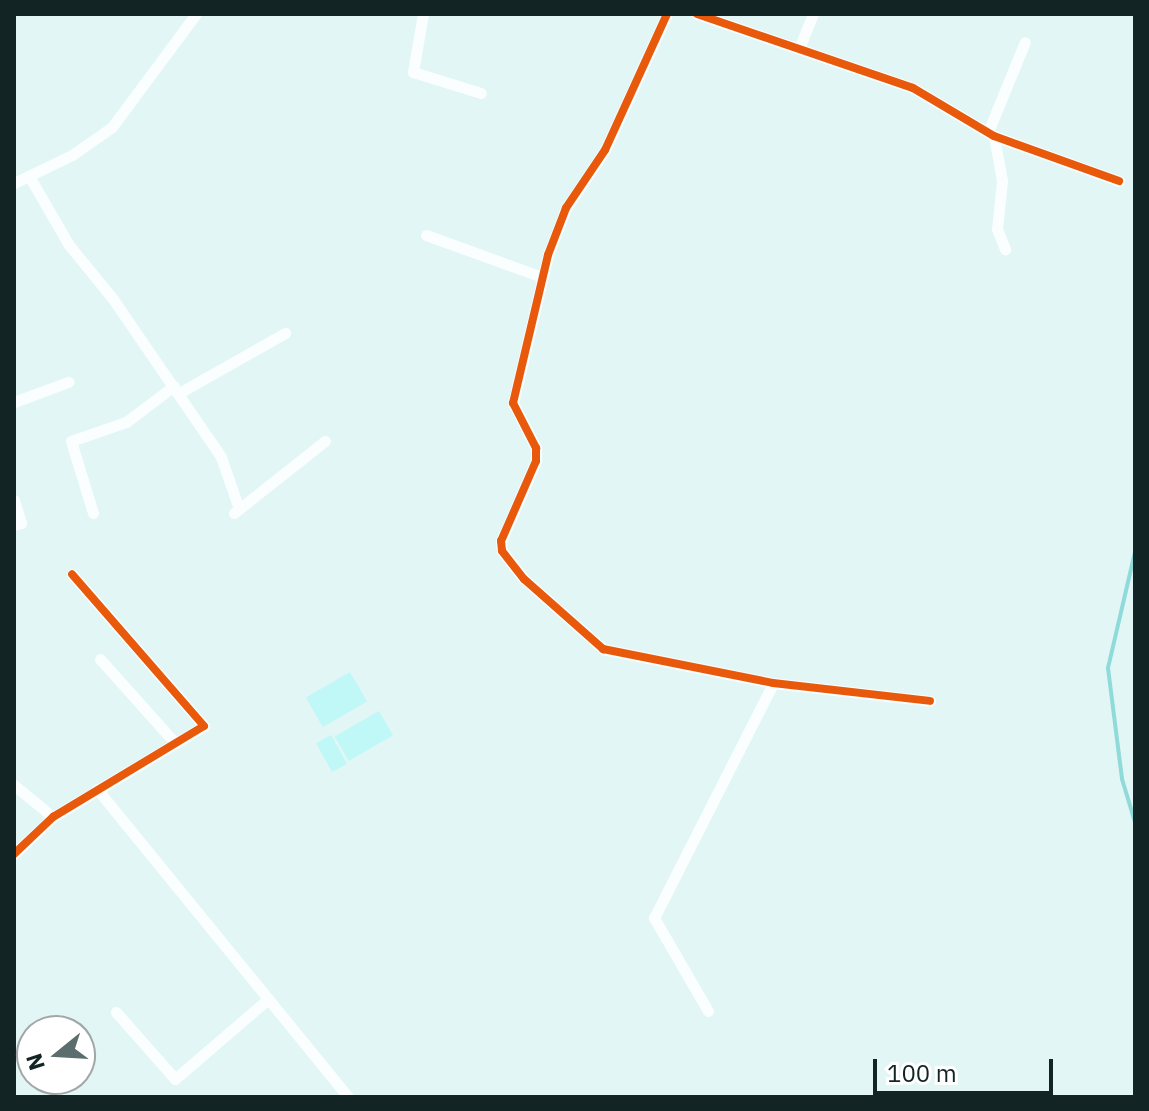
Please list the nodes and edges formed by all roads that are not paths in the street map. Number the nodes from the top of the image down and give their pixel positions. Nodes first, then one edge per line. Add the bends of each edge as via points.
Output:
1 (196, 14) edge
2 (423, 14) edge
3 (667, 14) edge
4 (697, 14) edge
5 (813, 14) edge
6 (1025, 42) dead end
7 (800, 46) junction
8 (481, 93) dead end
9 (991, 134) junction
10 (29, 176) junction
11 (1119, 181) dead end
12 (14, 183) edge
13 (426, 235) dead end
14 (1005, 249) dead end
15 (542, 277) junction
16 (285, 333) dead end
17 (68, 382) dead end
18 (176, 389) junction
19 (14, 402) edge
20 (325, 441) dead end
21 (14, 500) edge
22 (93, 513) dead end
23 (14, 525) edge
24 (72, 574) dead end
25 (100, 659) dead end
26 (773, 683) junction
27 (930, 701) dead end
28 (175, 743) junction
29 (14, 785) edge
30 (97, 789) junction
31 (53, 817) junction
32 (14, 854) edge
33 (268, 999) junction
34 (708, 1011) dead end
35 (116, 1012) dead end
36 (348, 1097) edge

1 - 10 street via 112,127
2 - 8 street via 413,72
3 - 15 street via 605,150 566,208
4 - 7 street
5 - 7 street
6 - 9 street
7 - 9 street via 937,99
9 - 11 street
9 - 14 street via 1002,181 997,229
10 - 12 street
10 - 18 street via 69,245
13 - 15 street
15 - 26 street via 513,403 536,448 536,461 501,541 502,551 524,579 603,649
16 - 18 street
17 - 19 street
18 - 20 street via 221,457 236,511
18 - 22 street via 126,422 71,441
21 - 23 street via 21,523
24 - 28 street via 204,726
25 - 28 street
26 - 27 street
26 - 34 street via 654,918
28 - 30 street
29 - 31 street
30 - 31 street
30 - 33 street
31 - 32 street
33 - 35 street via 175,1079
33 - 36 street

